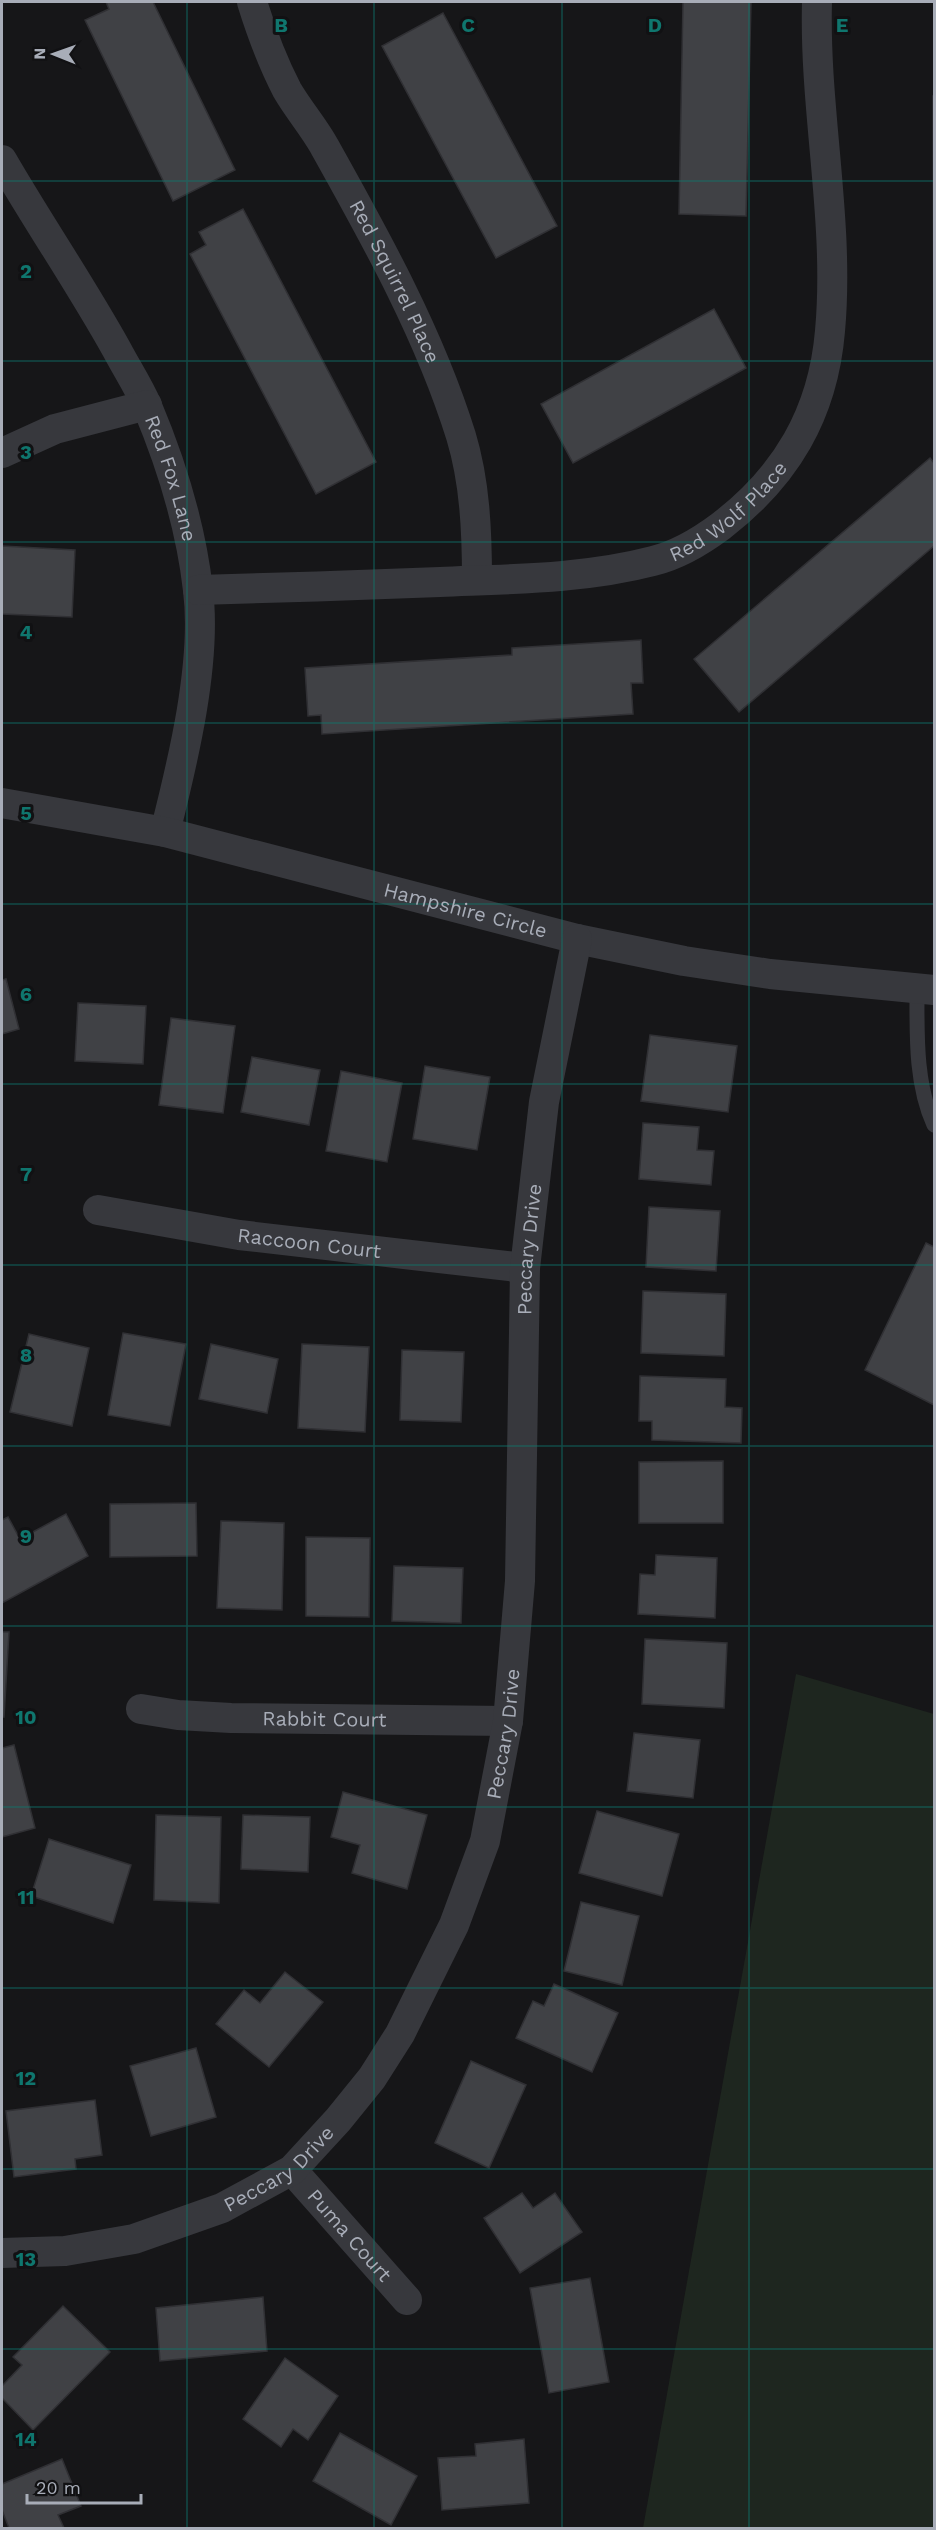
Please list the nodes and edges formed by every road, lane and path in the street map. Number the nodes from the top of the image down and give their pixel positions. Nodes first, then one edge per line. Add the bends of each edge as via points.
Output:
1 (252, 2) edge
2 (817, 2) edge
3 (2, 160) edge
4 (147, 405) junction
5 (2, 453) edge
6 (477, 580) junction
7 (198, 590) junction
8 (2, 803) edge
9 (165, 832) junction
10 (577, 939) junction
11 (926, 989) edge
12 (934, 1125) edge
13 (98, 1210) dead end
14 (525, 1268) junction
15 (141, 1709) dead end
16 (508, 1721) junction
17 (292, 2170) junction
18 (2, 2253) edge
19 (406, 2300) dead end

1 - 6 street, Red Squirrel Place via 287,90 321,141 380,250 440,378 461,437 472,493
2 - 6 street, Red Wolf Place via 830,237 830,332 812,411 790,456 766,486 700,542 655,561 544,578
3 - 4 street, Red Fox Lane
4 - 5 street via 55,429
4 - 7 street, Red Fox Lane via 167,459
6 - 7 street, Red Wolf Place
7 - 9 street, Red Fox Lane via 199,628 191,709
8 - 9 street, Hampshire Circle
9 - 10 street, Hampshire Circle
10 - 11 street, Hampshire Circle via 770,974
10 - 14 street, Peccary Drive via 544,1102
11 - 12 lane via 916,1028 921,1081
13 - 14 street, Raccoon Court via 239,1235
14 - 16 street, Peccary Drive via 520,1581
15 - 16 street, Rabbit Court via 231,1718
16 - 17 street, Peccary Drive via 485,1841 438,1959 400,2034 372,2078
17 - 18 street, Peccary Drive via 222,2208 134,2239 65,2251
17 - 19 street, Puma Court

